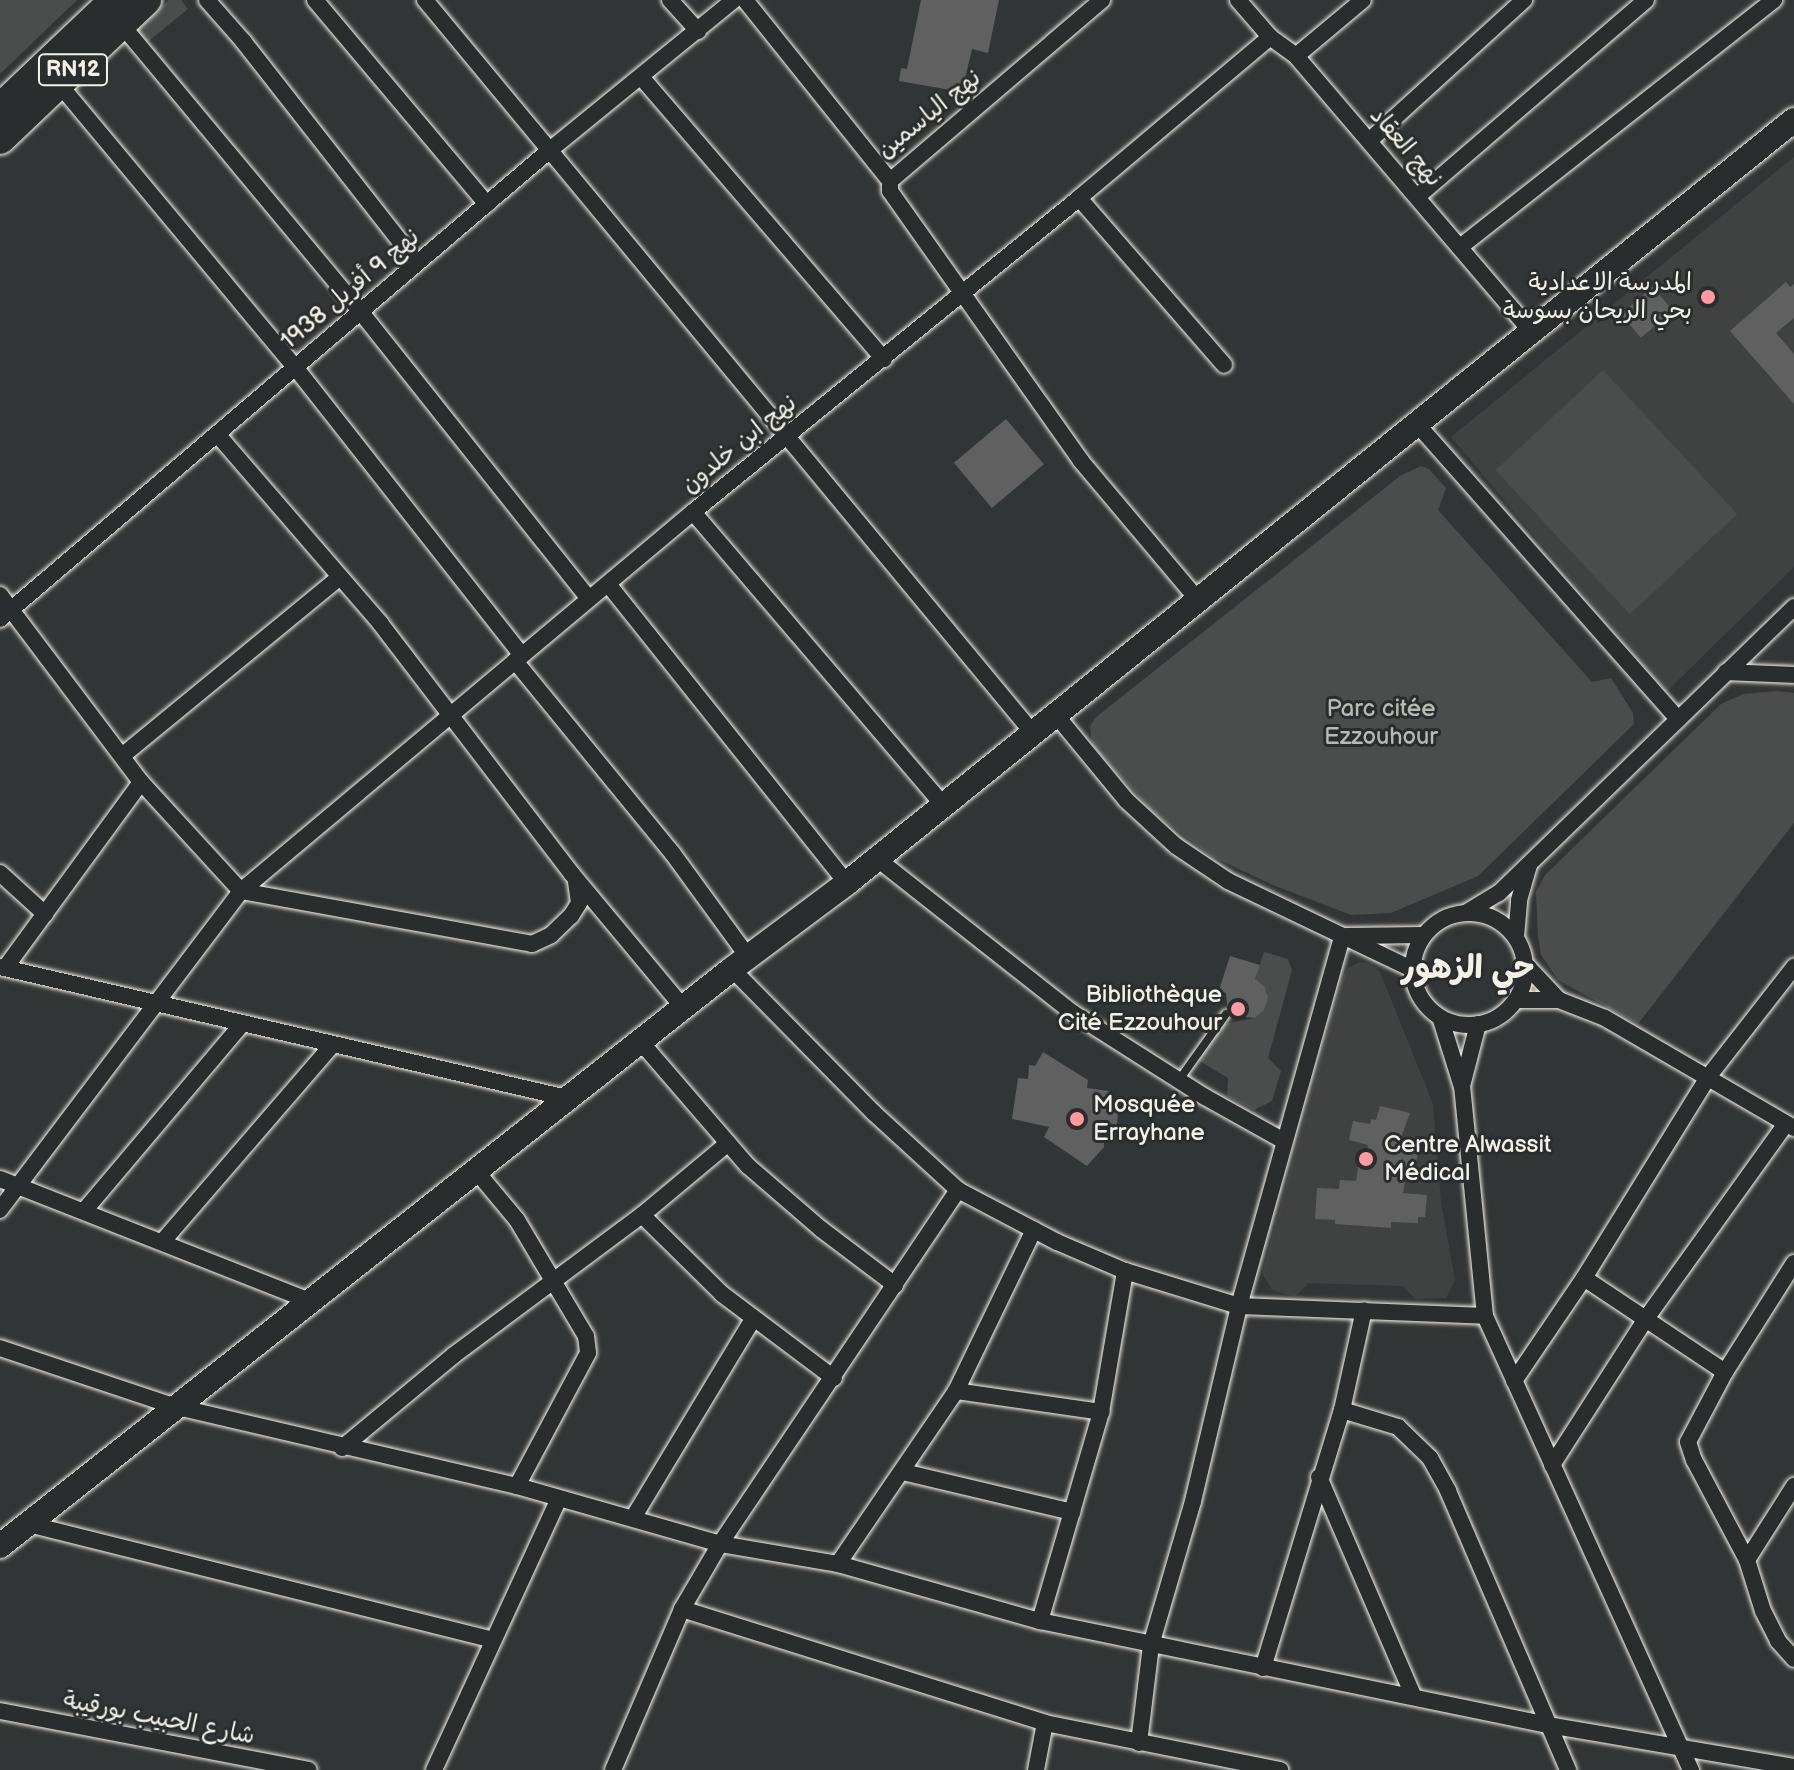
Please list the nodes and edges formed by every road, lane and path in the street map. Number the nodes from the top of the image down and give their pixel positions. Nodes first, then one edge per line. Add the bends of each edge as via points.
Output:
1 (146, 0) edge
2 (207, 0) edge
3 (315, 0) edge
4 (425, 0) edge
5 (670, 0) edge
6 (734, 0) edge
7 (745, 0) edge
8 (1102, 0) edge
9 (1238, 0) edge
10 (1363, 0) edge
11 (1524, 0) edge
12 (1646, 0) edge
13 (1774, 0) edge
14 (118, 12) edge
15 (698, 31) junction
16 (1270, 37) junction
17 (1296, 56) junction
18 (642, 78) junction
19 (59, 84) junction
20 (0, 109) edge
21 (1794, 120) edge
22 (0, 139) edge
23 (1369, 141) junction
24 (550, 150) junction
25 (890, 181) junction
26 (1417, 197) junction
27 (1079, 198) junction
28 (487, 204) junction
29 (1460, 247) junction
30 (417, 263) junction
31 (963, 292) junction
32 (360, 311) junction
33 (1531, 331) junction
34 (884, 359) junction
35 (1224, 365) dead end
36 (295, 367) junction
37 (1417, 424) junction
38 (217, 434) junction
39 (787, 436) junction
40 (693, 512) junction
41 (340, 577) junction
42 (608, 584) junction
43 (0, 595) edge
44 (589, 599) junction
45 (1198, 600) junction
46 (1794, 607) edge
47 (6, 614) edge
48 (518, 658) junction
49 (1726, 672) junction
50 (1794, 675) edge
51 (1056, 715) junction
52 (450, 718) junction
53 (1678, 719) junction
54 (1032, 732) junction
55 (122, 756) junction
56 (141, 782) junction
57 (944, 806) junction
58 (876, 858) junction
59 (1529, 863) junction
60 (0, 873) edge
61 (572, 874) junction
62 (847, 883) junction
63 (241, 891) junction
64 (1467, 912) junction
65 (45, 914) junction
66 (1424, 935) junction
67 (1342, 936) junction
68 (1516, 937) junction
69 (740, 963) junction
70 (1526, 965) junction
71 (3, 967) edge
72 (1794, 967) edge
73 (1412, 969) junction
74 (1516, 1000) junction
75 (1559, 1000) junction
76 (158, 1001) junction
77 (683, 1007) junction
78 (1226, 1014) dead end
79 (1440, 1017) junction
80 (243, 1023) junction
81 (1478, 1024) junction
82 (640, 1041) junction
83 (332, 1045) junction
84 (1708, 1077) junction
85 (1179, 1080) junction
86 (1462, 1087) junction
87 (567, 1098) junction
88 (1790, 1126) edge
89 (1284, 1141) junction
90 (728, 1143) junction
91 (477, 1172) junction
92 (0, 1179) edge
93 (16, 1185) junction
94 (958, 1190) junction
95 (0, 1210) edge
96 (84, 1211) junction
97 (642, 1215) junction
98 (1034, 1230) junction
99 (163, 1241) junction
100 (1794, 1263) edge
101 (1125, 1271) junction
102 (1584, 1278) junction
103 (552, 1281) junction
104 (895, 1285) junction
105 (309, 1301) junction
106 (1239, 1306) junction
107 (1364, 1310) junction
108 (1485, 1316) junction
109 (753, 1319) junction
110 (1645, 1320) junction
111 (0, 1348) edge
112 (1725, 1372) junction
113 (834, 1378) junction
114 (1514, 1381) junction
115 (956, 1391) junction
116 (173, 1406) junction
117 (1342, 1410) junction
118 (1101, 1412) junction
119 (342, 1448) junction
120 (1552, 1465) junction
121 (903, 1472) junction
122 (1319, 1477) junction
123 (517, 1486) junction
124 (1794, 1486) edge
125 (559, 1498) junction
126 (1072, 1512) junction
127 (633, 1518) junction
128 (28, 1524) junction
129 (720, 1544) junction
130 (0, 1546) edge
131 (1747, 1560) junction
132 (838, 1564) junction
133 (682, 1609) junction
134 (1040, 1621) junction
135 (492, 1640) junction
136 (1151, 1645) junction
137 (1794, 1659) edge
138 (1263, 1668) junction
139 (1413, 1695) junction
140 (0, 1711) edge
141 (1045, 1723) junction
142 (1548, 1725) junction
143 (1139, 1743) junction
144 (1681, 1749) junction
145 (1794, 1767) edge
146 (618, 1769) edge
147 (308, 1770) edge
148 (434, 1770) edge
149 (1036, 1770) edge
150 (1280, 1770) edge
151 (1568, 1770) edge
152 (1691, 1770) edge

1 - 14 highway, RN12
2 - 30 street
3 - 28 street
4 - 24 street
5 - 15 street
6 - 15 street, نهج 9 أفريل 1938
7 - 25 street, نهج الياسمين
8 - 25 street, نهج الياسمين
9 - 16 street, نهج العقاد
10 - 17 street
11 - 23 street
12 - 26 street
13 - 29 street
14 - 19 highway, RN12
14 - 20 highway, RN12
14 - 32 street
15 - 18 street, نهج 9 أفريل 1938
16 - 17 street, نهج العقاد
16 - 27 street, نهج ابن خلدون
17 - 23 street, نهج العقاد
18 - 24 street, نهج 9 أفريل 1938
18 - 34 street
19 - 22 highway, RN12
19 - 36 street
21 - 33 street
23 - 26 street, نهج العقاد
24 - 28 street, نهج 9 أفريل 1938
24 - 39 street
25 - 31 street via 890,191
26 - 29 street, نهج العقاد
27 - 31 street, نهج ابن خلدون
27 - 35 street
28 - 30 street, نهج 9 أفريل 1938
29 - 33 street, نهج العقاد
30 - 32 street, نهج 9 أفريل 1938
31 - 34 street, نهج ابن خلدون
31 - 45 street via 1081,461
32 - 36 street, نهج 9 أفريل 1938
32 - 44 street
33 - 37 street
34 - 39 street, نهج ابن خلدون
36 - 38 street, نهج 9 أفريل 1938
36 - 48 street
37 - 45 street
37 - 53 street
38 - 41 street
38 - 47 street, نهج 9 أفريل 1938
39 - 40 street, نهج ابن خلدون
39 - 54 street
40 - 42 street, نهج ابن خلدون
40 - 57 street
41 - 52 street
41 - 55 street
42 - 44 street, نهج ابن خلدون
42 - 62 street
43 - 47 street
44 - 48 street, نهج ابن خلدون
45 - 51 street
46 - 49 street
47 - 55 street
48 - 52 street, نهج ابن خلدون
48 - 69 street via 673,854
49 - 50 street
49 - 53 street
51 - 54 street
51 - 67 street via 1126,800 1176,846 1228,881
52 - 61 street
52 - 63 street, نهج ابن خلدون
53 - 59 street
54 - 57 street
55 - 56 street
56 - 63 street
56 - 65 street
57 - 58 street
58 - 62 street
58 - 85 street via 1073,1013
59 - 64 street via 1499,893
59 - 68 street
60 - 65 street
61 - 63 street via 580,890 579,903 551,935 532,944
61 - 77 street
62 - 69 street
63 - 76 street, نهج ابن خلدون
64 - 66 street via 1436,923
64 - 68 street via 1503,923
65 - 71 street
66 - 67 street
66 - 73 street
67 - 73 street
67 - 89 street
68 - 70 street
69 - 77 street
69 - 94 street via 874,1113
70 - 74 street
70 - 75 street
71 - 76 street
72 - 84 street
73 - 79 street via 1421,996
74 - 75 street
74 - 81 street via 1499,1016
75 - 84 street via 1605,1018
76 - 80 street
76 - 93 street, نهج ابن خلدون
77 - 82 street
78 - 85 lane
79 - 81 street
79 - 86 street
80 - 83 street
80 - 96 street
81 - 86 street
82 - 87 street
82 - 90 street
83 - 87 street
83 - 99 street
84 - 88 street
84 - 102 street
85 - 89 street
86 - 108 street
87 - 91 street
88 - 110 street
89 - 106 street
90 - 97 street
90 - 104 street via 800,1211
91 - 103 street via 517,1220
91 - 105 street
92 - 93 street
93 - 95 street, نهج ابن خلدون
93 - 96 street
94 - 98 street
94 - 104 street
96 - 99 street
97 - 103 street
97 - 109 street
98 - 101 street
98 - 115 street
99 - 105 street
100 - 112 street
101 - 106 street
101 - 118 street
102 - 110 street
102 - 114 street
103 - 119 street
103 - 123 street via 586,1336 588,1353
104 - 113 street
105 - 116 street
106 - 107 street
106 - 136 street via 1193,1501
107 - 108 street
107 - 117 street
108 - 114 street
109 - 113 street
109 - 127 street
110 - 112 street
110 - 120 street
111 - 116 street
112 - 131 street via 1688,1442
113 - 129 street
114 - 120 street
115 - 118 street
115 - 121 street
116 - 119 street
116 - 128 street
117 - 122 street
117 - 142 street via 1398,1427 1430,1458
118 - 126 street
119 - 123 street
120 - 144 street
121 - 126 street
121 - 132 street
122 - 138 street
122 - 139 street
123 - 125 street
124 - 131 street
125 - 127 street
125 - 135 street
126 - 134 street
127 - 129 street
128 - 130 street
128 - 135 street
129 - 132 street
129 - 133 street
131 - 137 street via 1763,1611
132 - 134 street
133 - 141 street
133 - 146 street
134 - 136 street
135 - 148 street
136 - 138 street
136 - 143 street
138 - 139 street
139 - 142 street
140 - 147 street, شارع الحبيب بورقيبة
141 - 143 street
141 - 149 street
142 - 144 street
142 - 151 street
143 - 150 street
144 - 145 street
144 - 152 street

